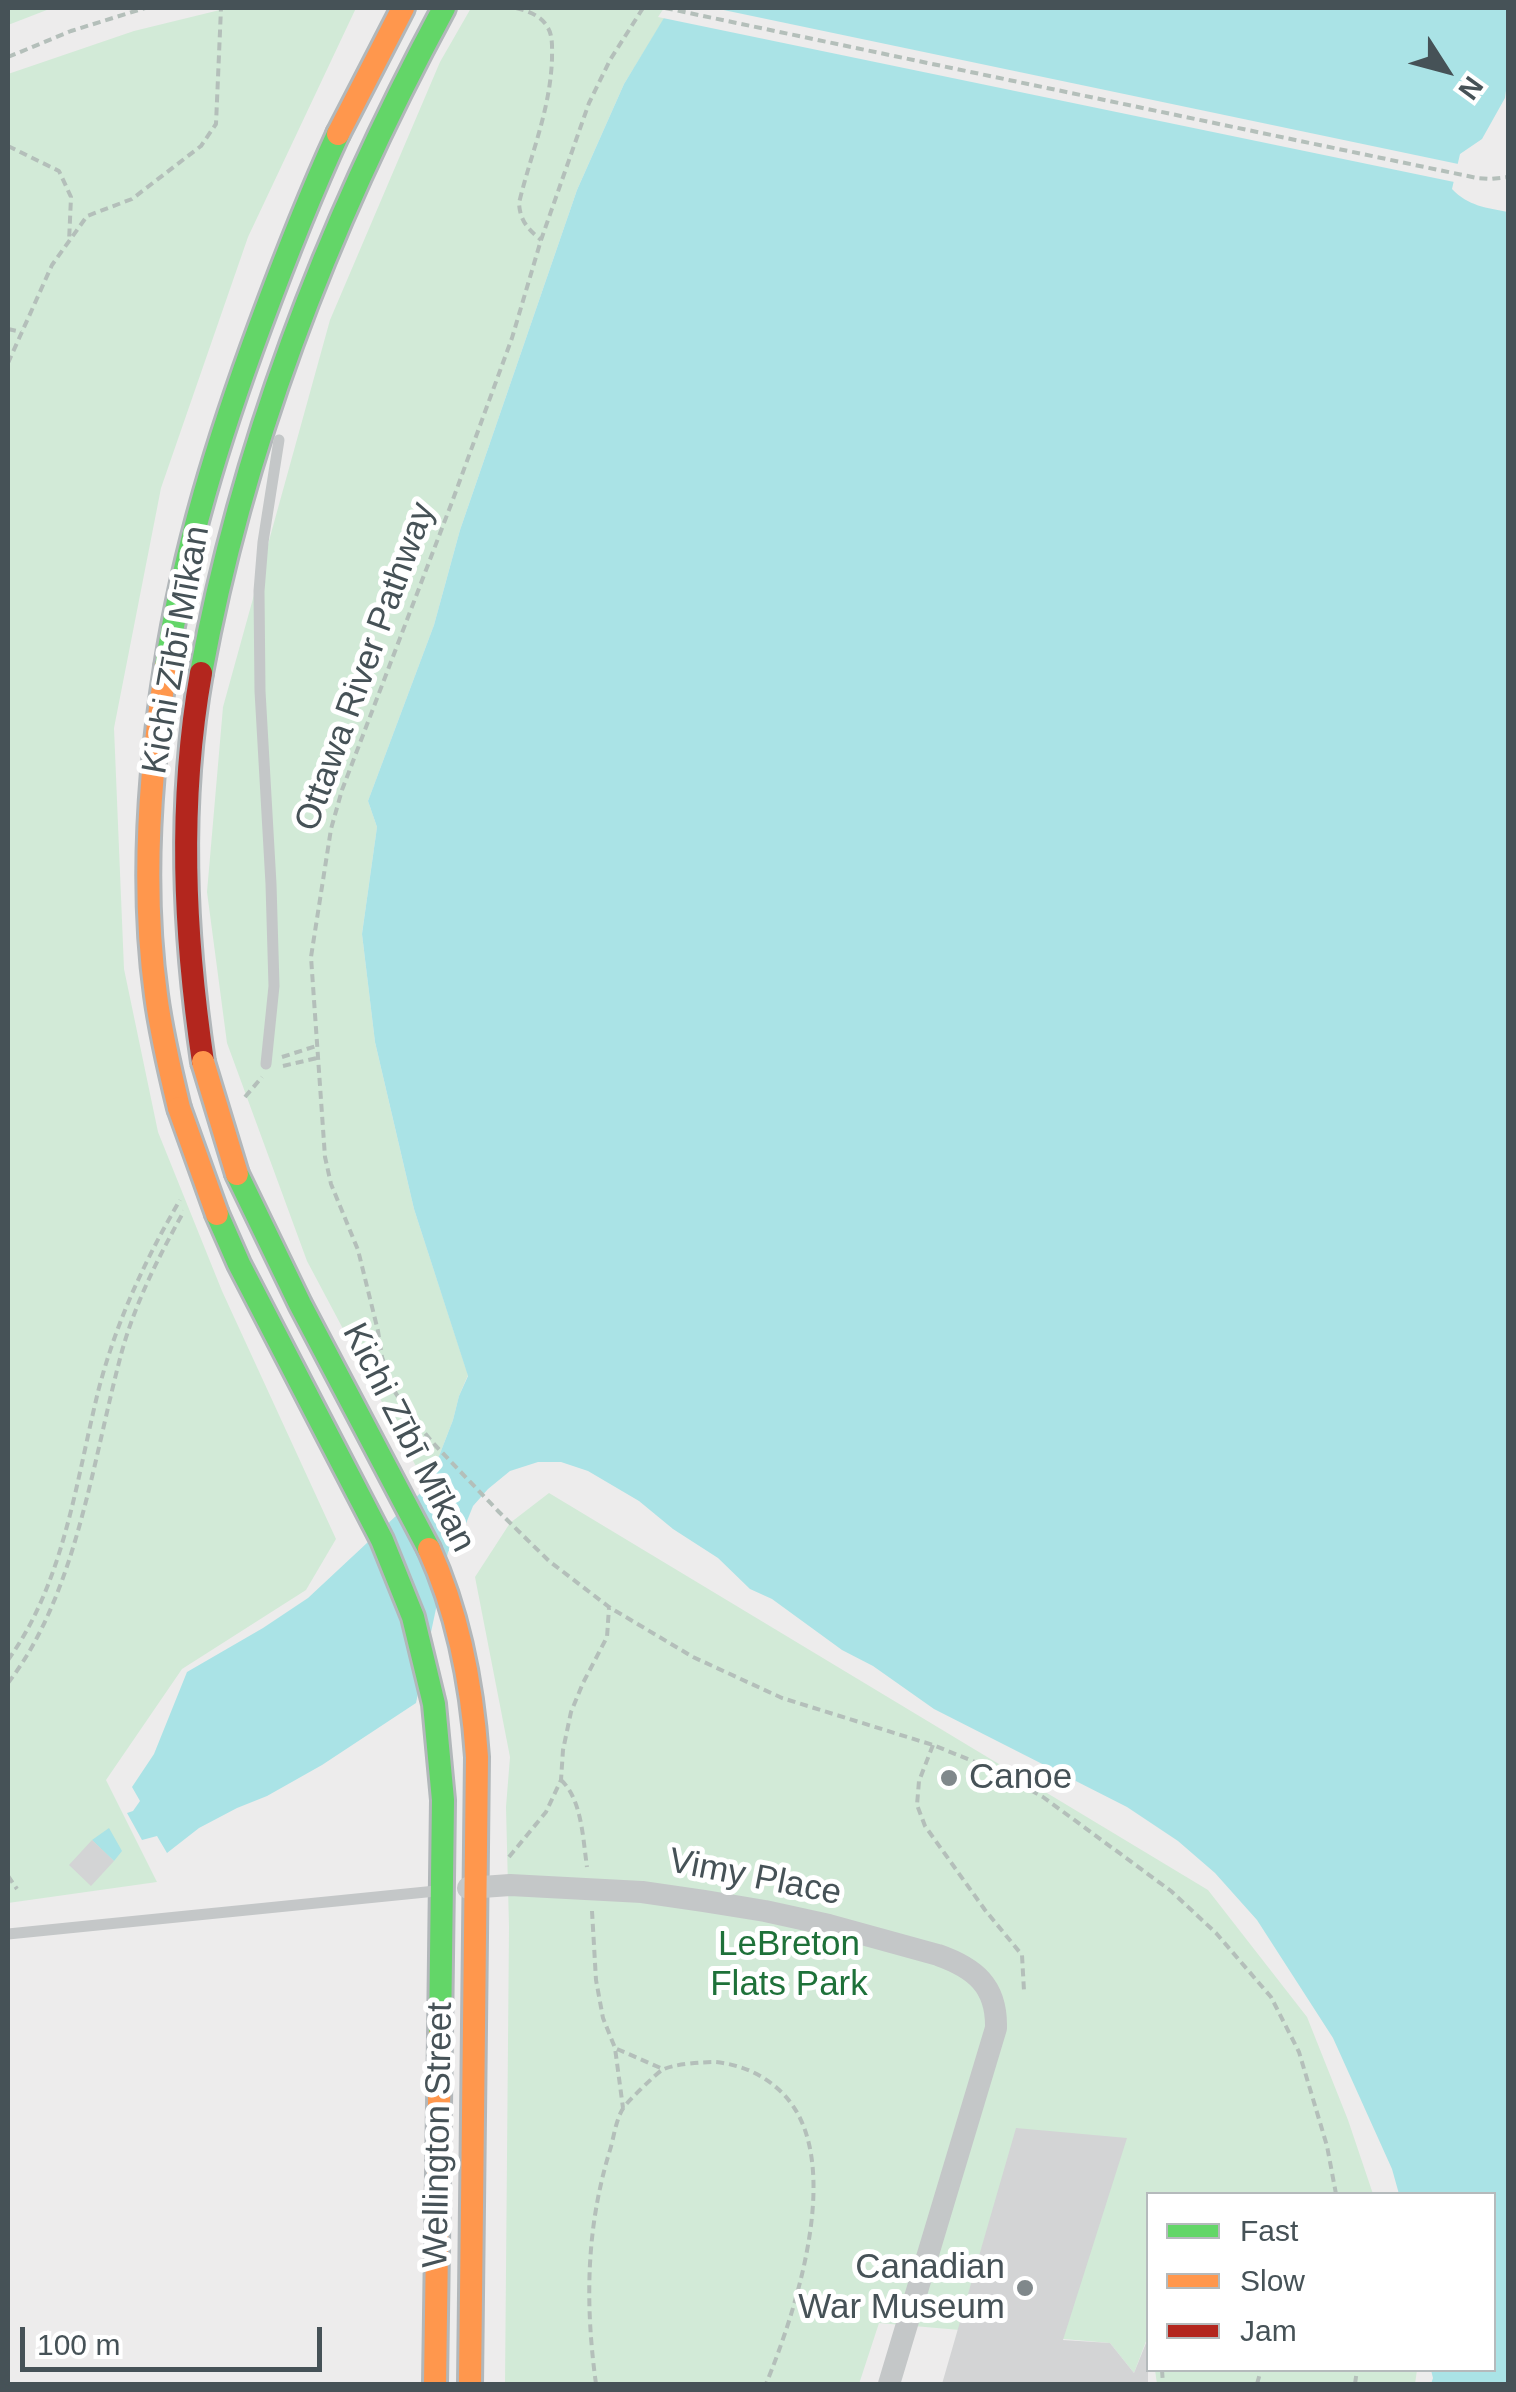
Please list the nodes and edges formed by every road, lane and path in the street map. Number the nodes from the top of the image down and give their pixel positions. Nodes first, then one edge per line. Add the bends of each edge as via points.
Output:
1 (145, 8) edge
2 (221, 8) edge
3 (402, 8) edge
4 (444, 8) edge
5 (516, 8) edge
6 (643, 8) edge
7 (664, 8) edge
8 (8, 57) edge
9 (8, 146) edge
10 (1508, 176) edge
11 (542, 240) junction
12 (69, 242) junction
13 (303, 310) junction
14 (8, 329) edge
15 (22, 332) junction
16 (8, 363) edge
17 (287, 398) dead end
18 (280, 433) dead end
19 (317, 1046) junction
20 (317, 1058) junction
21 (269, 1069) junction
22 (240, 1108) dead end
23 (184, 1193) dead end
24 (190, 1200) dead end
25 (609, 1607) junction
26 (8, 1660) edge
27 (8, 1683) edge
28 (933, 1745) junction
29 (561, 1780) junction
30 (509, 1857) dead end
31 (8, 1876) edge
32 (477, 1887) junction
33 (17, 1889) dead end
34 (442, 1890) junction
35 (591, 1890) junction
36 (8, 1934) edge
37 (1024, 1991) dead end
38 (615, 2048) junction
39 (663, 2069) junction
40 (622, 2108) junction
41 (1336, 2192) edge
42 (434, 2384) edge
43 (470, 2384) edge
44 (596, 2384) edge
45 (766, 2384) edge
46 (890, 2384) edge

1 - 8 path
2 - 12 path via 216,124 201,146 132,199 87,216
3 - 34 highway, Kichi Zībī Mīkan, bridge via 309,196 214,458 176,612 152,767 147,857 155,992 179,1108 217,1214 393,1564 413,1617 434,1704
4 - 13 highway, Kichi Zībī Mīkan via 362,167
5 - 11 path via 549,28 552,50 546,113 520,203 524,222
6 - 11 path, Ottawa River Pathway via 589,102
7 - 10 path via 1477,178
9 - 12 path via 59,171 71,197
11 - 19 path, Ottawa River Pathway via 331,829 311,956
12 - 15 path
13 - 17 lane
13 - 32 highway, Kichi Zībī Mīkan, bridge via 242,497 194,718 184,848 192,994 237,1174 448,1594 469,1676 478,1762
14 - 15 path
15 - 16 path
18 - 21 lane via 259,591 274,986
19 - 20 path, Ottawa River Pathway
19 - 21 path
20 - 21 path
20 - 25 path, Ottawa River Pathway via 331,1184 358,1250 392,1387 408,1414 499,1512 549,1562
21 - 22 path
23 - 26 path via 124,1309 54,1570
24 - 27 path via 142,1292 60,1586
25 - 28 path, Ottawa River Pathway via 782,1698
25 - 29 path via 608,1637 570,1712
28 - 37 path via 917,1805 925,1826 1022,1955
28 - 41 path, Ottawa River Pathway via 1043,1798 1172,1891 1245,1964 1299,2052
29 - 30 path via 546,1812
29 - 35 path via 577,1812
31 - 33 path
32 - 34 street, Vimy Place
32 - 35 street, Vimy Place
32 - 43 highway, Wellington Street
34 - 36 lane
34 - 42 highway, Wellington Street
35 - 38 path via 596,1980
35 - 46 street, Vimy Place via 765,1910 828,1925 954,1961 978,1976 993,1999 996,2028
38 - 39 path
38 - 40 path
39 - 40 path
39 - 45 path via 712,2062 742,2067 782,2092 805,2126 812,2177 806,2262
40 - 44 path via 589,2250

